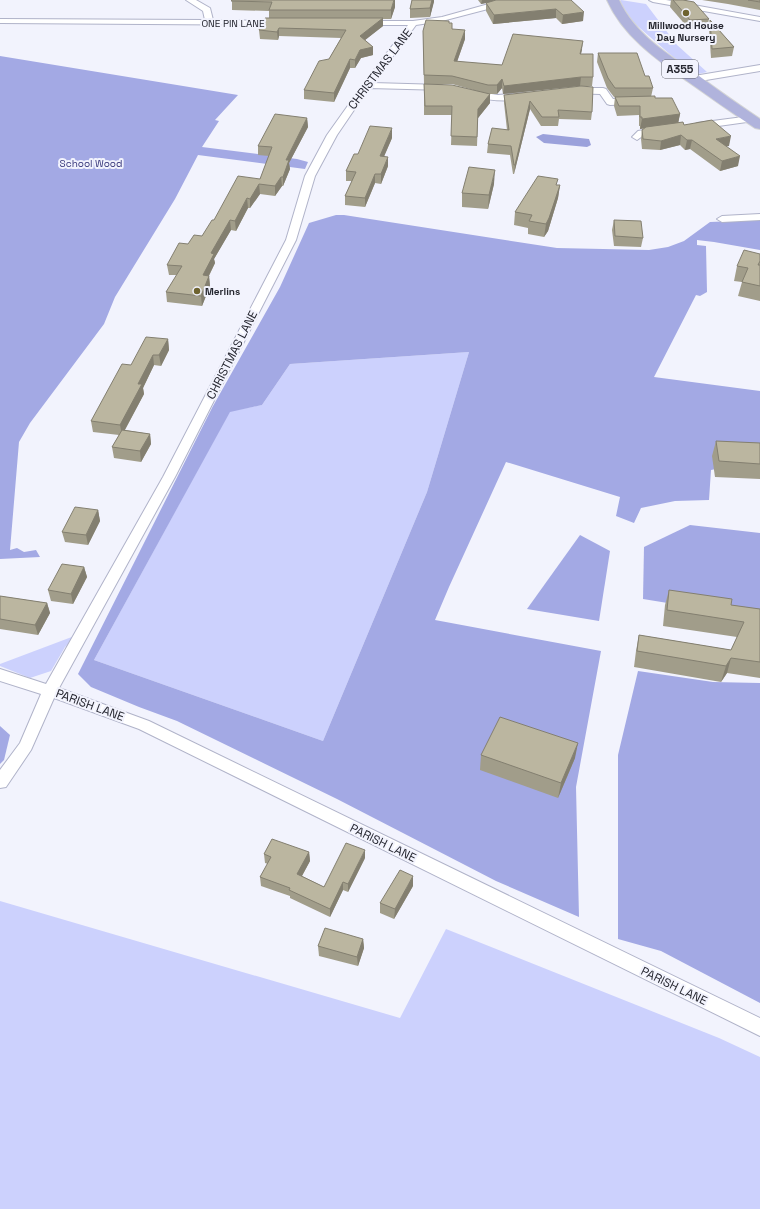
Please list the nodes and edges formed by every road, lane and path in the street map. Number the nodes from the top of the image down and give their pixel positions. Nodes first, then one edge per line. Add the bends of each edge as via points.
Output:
1 (190, 0) edge
2 (512, 0) edge
3 (613, 0) edge
4 (654, 0) edge
5 (760, 19) edge
6 (0, 21) edge
7 (287, 22) edge
8 (209, 23) junction
9 (358, 23) edge
10 (413, 23) junction
11 (760, 68) edge
12 (694, 79) junction
13 (367, 85) junction
14 (567, 91) edge
15 (531, 95) edge
16 (647, 101) edge
17 (756, 122) edge
18 (685, 127) edge
19 (670, 129) edge
20 (636, 136) dead end
21 (760, 217) edge
22 (722, 219) dead end
23 (0, 675) edge
24 (50, 691) junction
25 (0, 782) edge
26 (760, 1027) edge

1 - 8 street via 207,10
2 - 10 street via 442,19
3 - 12 main road, A355 via 625,20 646,43
4 - 5 street
6 - 8 street, ONE PIN LANE
7 - 8 street, ONE PIN LANE
9 - 10 street
10 - 13 street, CHRISTMAS LANE
11 - 12 street
12 - 17 main road, A355
13 - 15 street via 456,90 487,98 503,99
13 - 24 street, CHRISTMAS LANE via 332,135 310,176 291,240 169,477
14 - 16 street via 603,91 610,102
17 - 18 street
19 - 20 street
21 - 22 street
23 - 24 street, PARISH LANE
24 - 25 street, CHRISTMAS LANE via 26,746
24 - 26 street, PARISH LANE via 144,725

